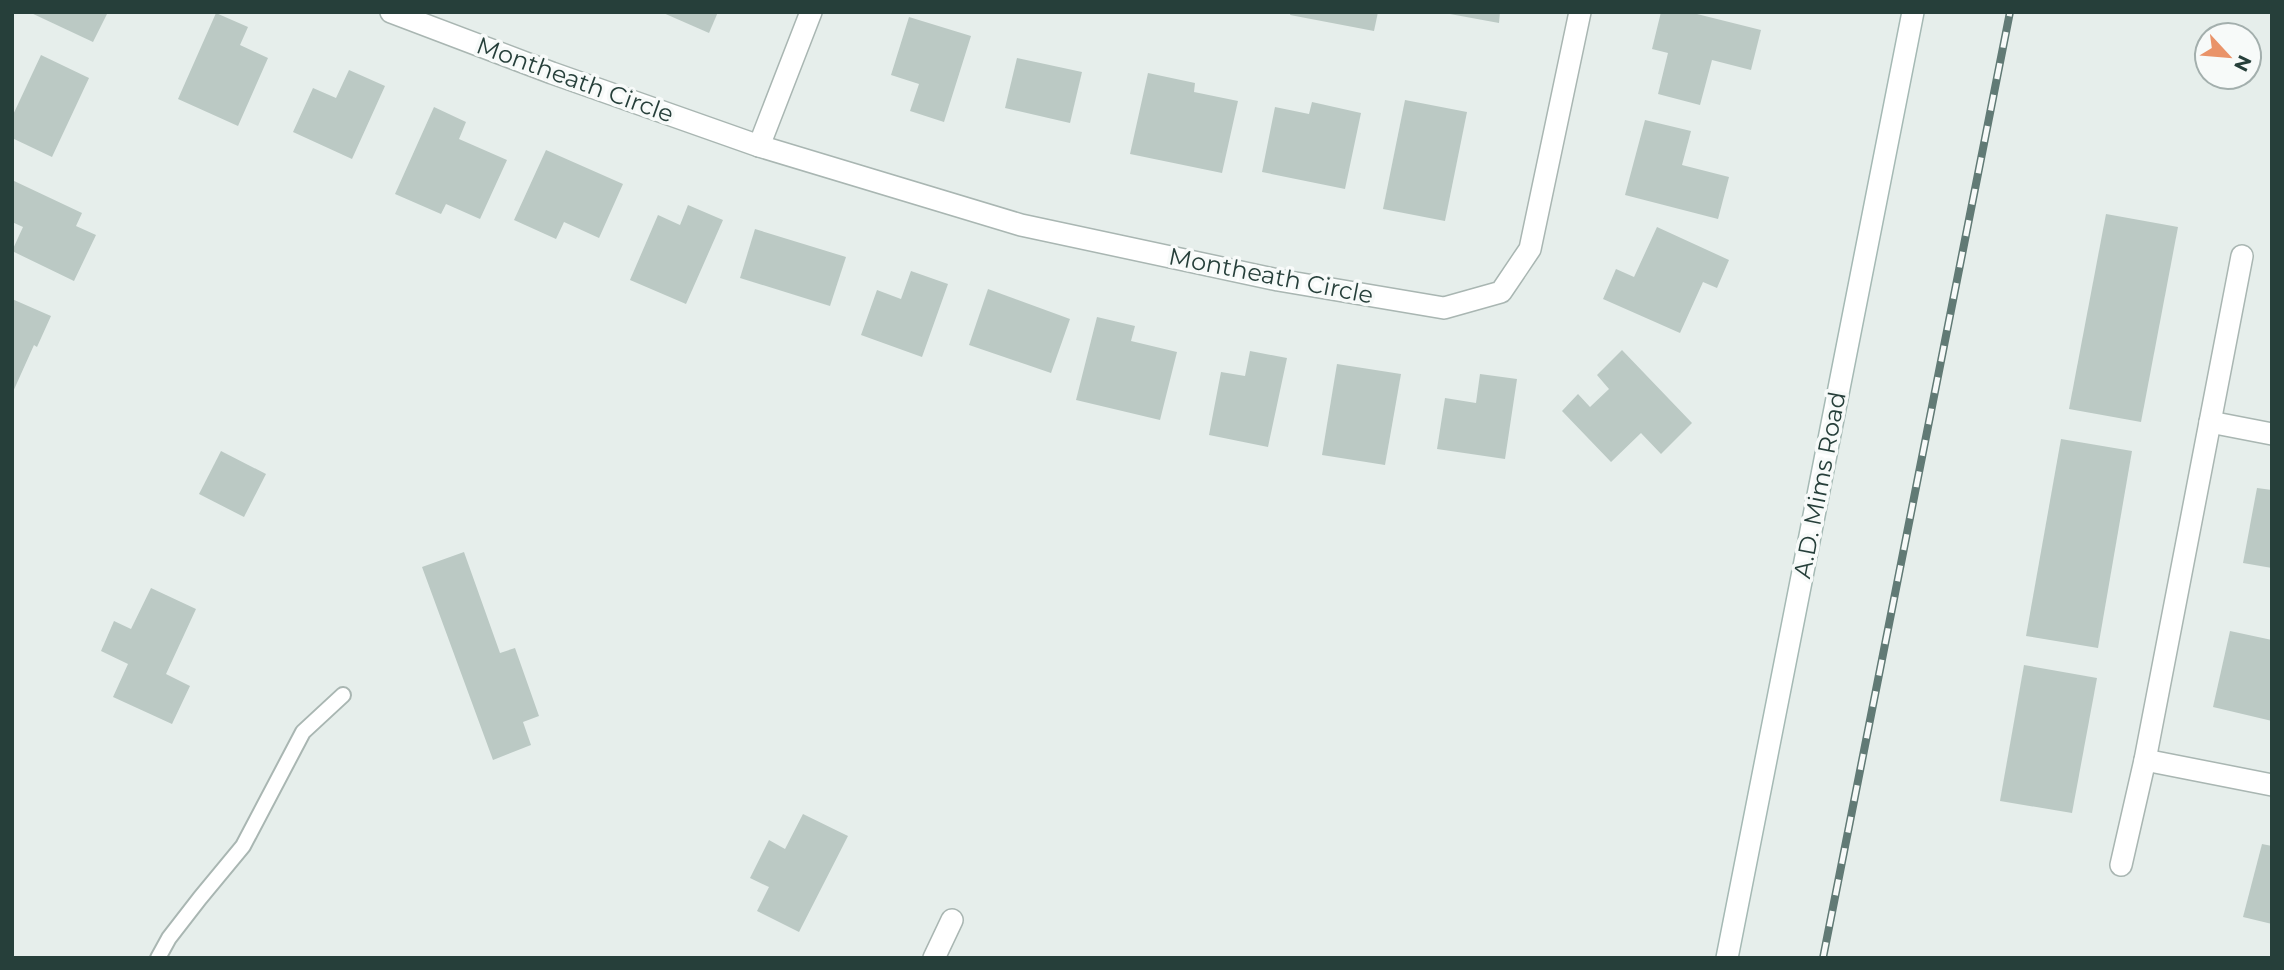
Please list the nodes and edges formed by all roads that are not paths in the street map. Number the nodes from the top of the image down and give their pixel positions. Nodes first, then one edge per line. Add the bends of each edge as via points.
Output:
1 (391, 12) edge
2 (811, 12) edge
3 (1580, 12) edge
4 (1913, 12) edge
5 (758, 146) junction
6 (2242, 256) dead end
7 (2210, 422) junction
8 (2272, 434) edge
9 (344, 695) dead end
10 (2145, 760) junction
11 (2272, 785) edge
12 (2121, 865) dead end
13 (952, 920) dead end
14 (158, 958) edge
15 (934, 958) edge
16 (1727, 958) edge

1 - 5 street, Montheath Circle
2 - 5 street
3 - 5 street, Montheath Circle via 1530,249 1501,292 1444,308 1278,280 1021,225
4 - 16 street, A.D. Mims Road
6 - 7 street
7 - 8 street
7 - 10 street
9 - 14 lane via 303,732 243,846
10 - 11 street
10 - 12 street
13 - 15 street

